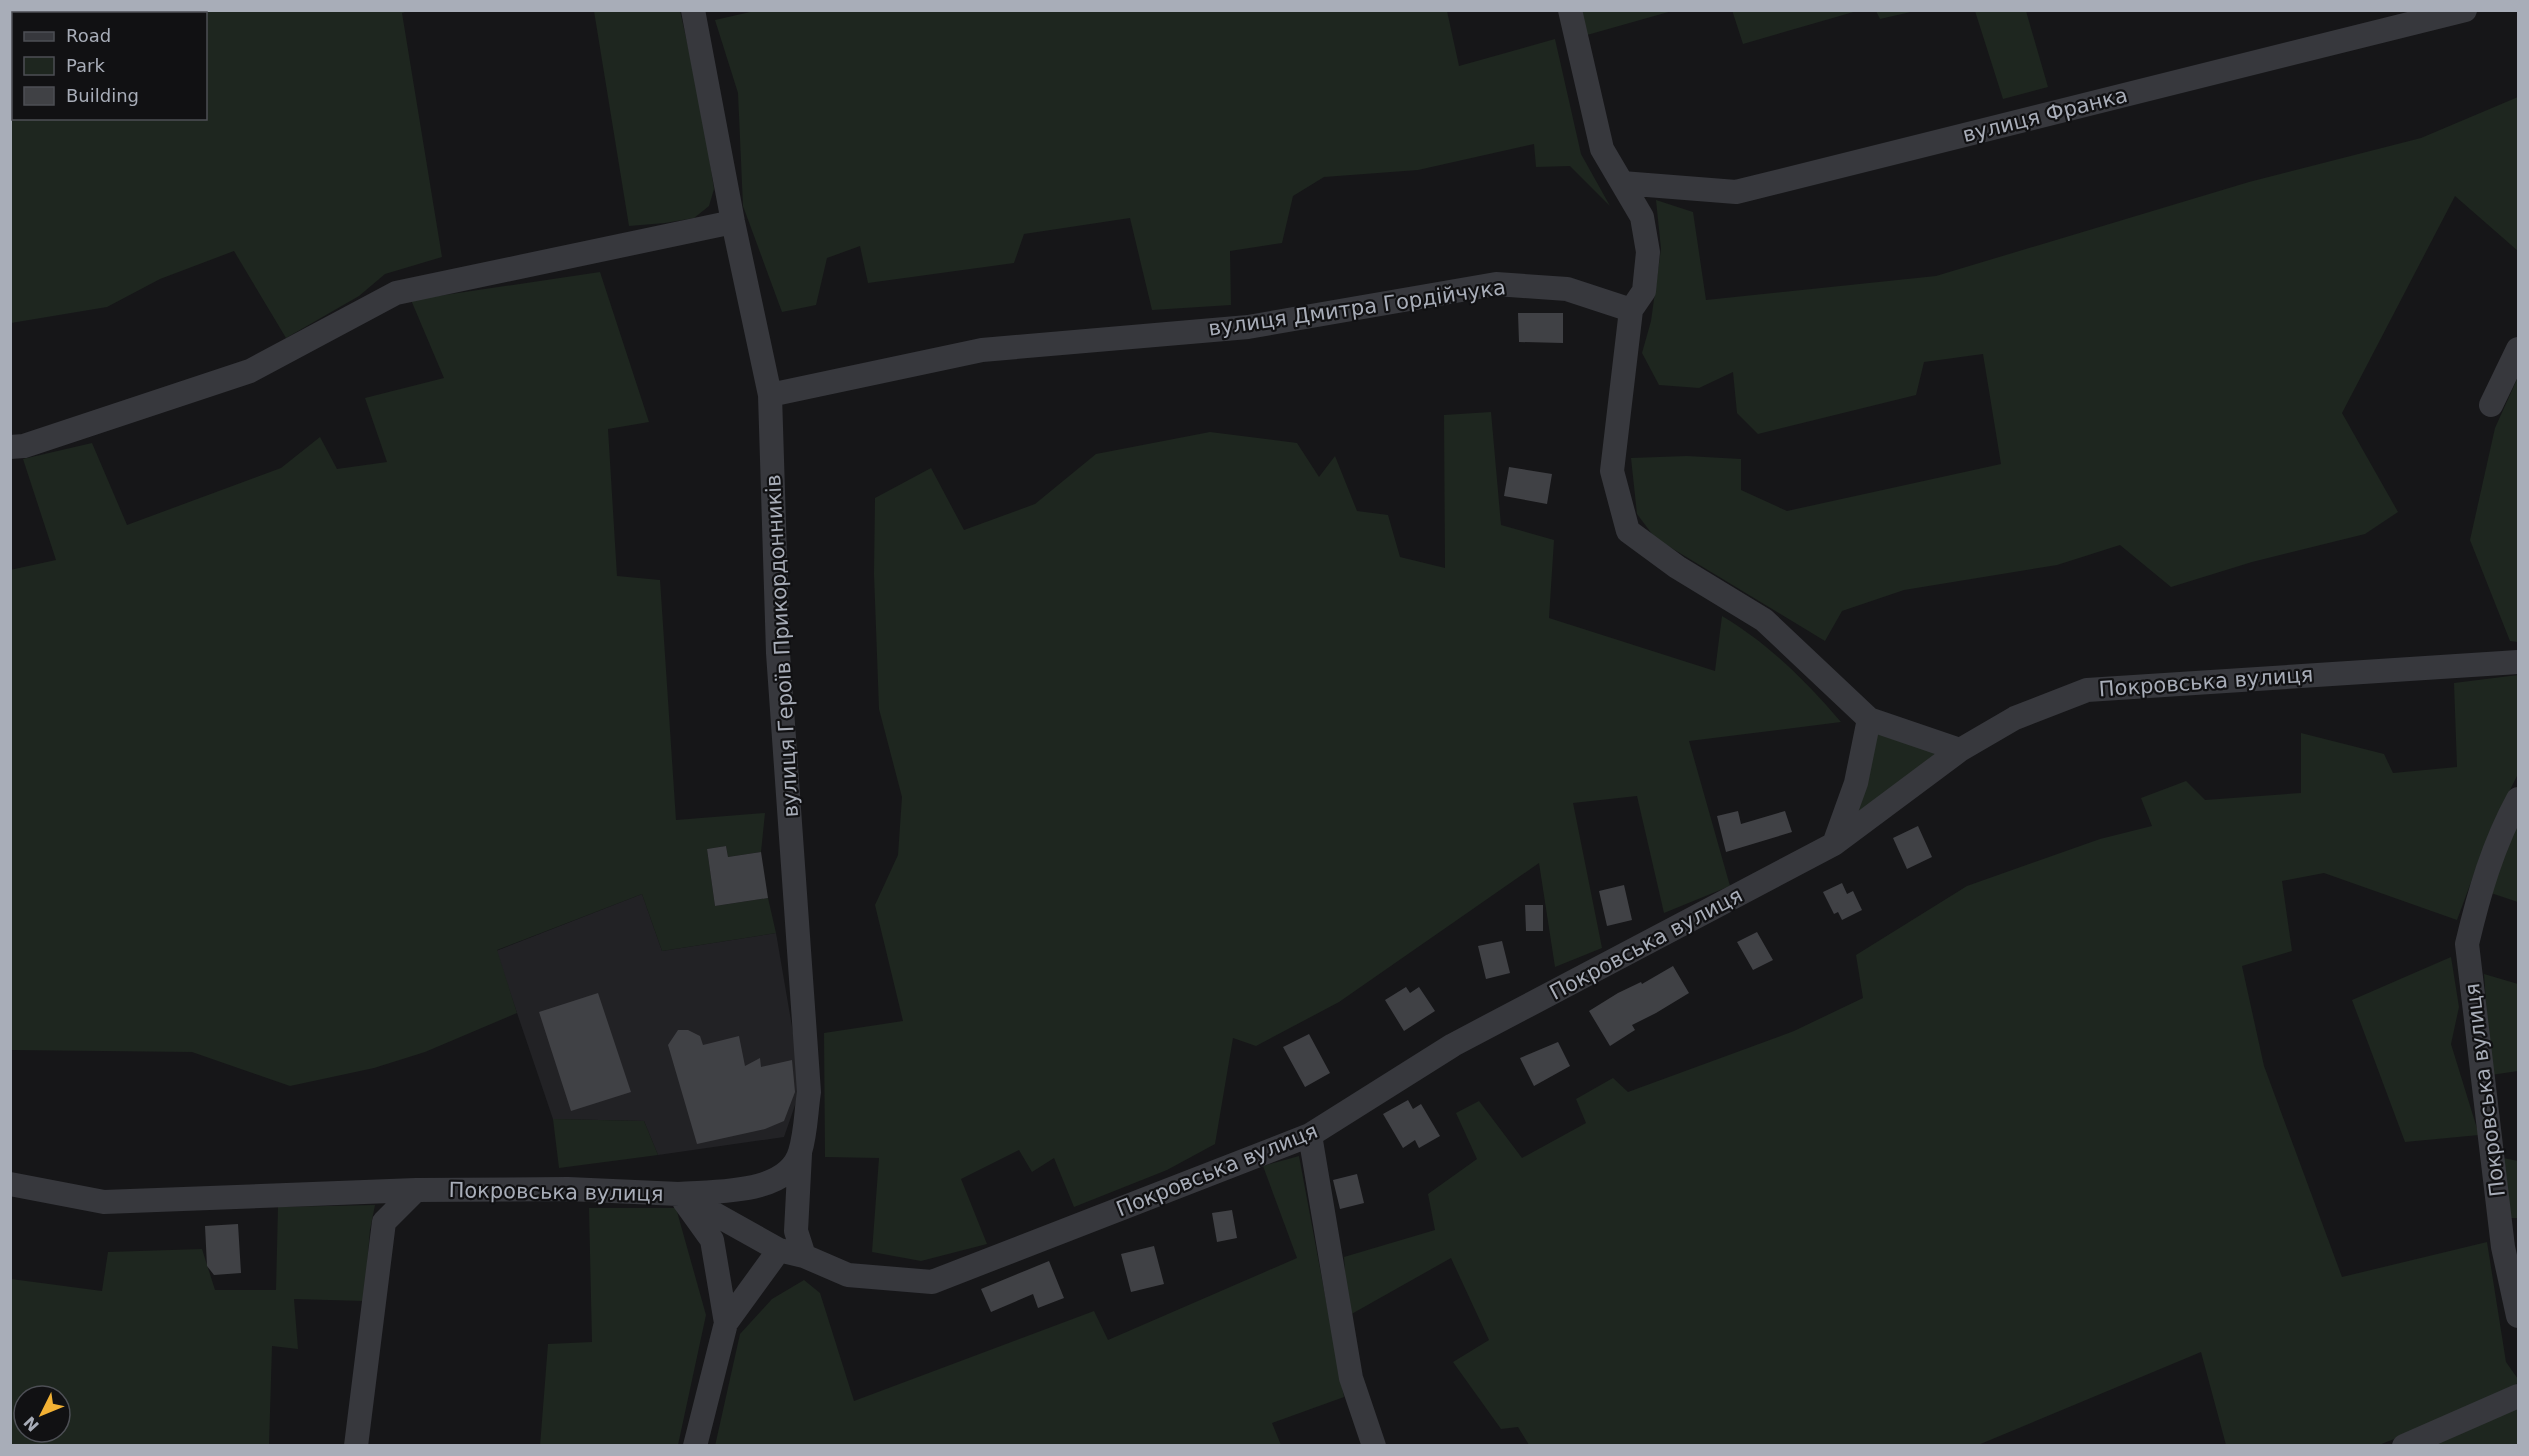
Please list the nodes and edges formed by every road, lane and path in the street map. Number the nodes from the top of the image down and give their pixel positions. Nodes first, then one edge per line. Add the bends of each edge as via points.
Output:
1 (693, 10) edge
2 (1570, 10) edge
3 (2465, 10) edge
4 (1622, 183) junction
5 (733, 222) junction
6 (1631, 310) junction
7 (2518, 349) edge
8 (770, 395) junction
9 (2491, 405) dead end
10 (10, 447) edge
11 (2518, 662) edge
12 (1869, 719) junction
13 (1960, 750) junction
14 (2518, 800) edge
15 (1834, 844) junction
16 (1310, 1136) junction
17 (800, 1154) junction
18 (10, 1184) edge
19 (416, 1190) junction
20 (679, 1194) junction
21 (778, 1250) junction
22 (804, 1256) junction
23 (2518, 1316) edge
24 (726, 1323) junction
25 (2518, 1396) edge
26 (356, 1446) edge
27 (695, 1446) edge
28 (1374, 1446) edge
29 (2404, 1446) edge

1 - 5 street, вулиця Героїв Прикордонників
2 - 4 street via 1602,149
3 - 4 street, вулиця Франка via 1736,192
4 - 6 street via 1642,217 1648,252 1644,291
5 - 8 street, вулиця Героїв Прикордонників
5 - 10 street via 396,293 250,371 24,446
6 - 8 street, вулиця Дмитра Гордійчука via 1567,289 1496,284 1248,327 982,350
6 - 12 street via 1612,471 1628,531 1677,567 1764,620
7 - 9 street
8 - 17 street, вулиця Героїв Прикордонників via 778,653 809,1092
11 - 13 street, Покровська вулиця via 2087,690 2015,718
12 - 13 street
12 - 15 street via 1857,783
13 - 15 street, Покровська вулиця
14 - 23 street, Покровська вулиця via 2500,833 2467,944 2504,1247
15 - 16 street, Покровська вулиця via 1453,1045
16 - 22 street, Покровська вулиця via 932,1282 848,1275
16 - 28 street via 1351,1378
17 - 20 street via 792,1167 761,1186
17 - 22 street, вулиця Героїв Прикордонників via 796,1231
18 - 19 street, Покровська вулиця via 104,1202
19 - 20 street, Покровська вулиця via 568,1189
19 - 26 street via 384,1222
20 - 21 street, Покровська вулиця
20 - 24 street via 711,1240
21 - 22 street, Покровська вулиця
21 - 24 street
24 - 27 street
25 - 29 street

